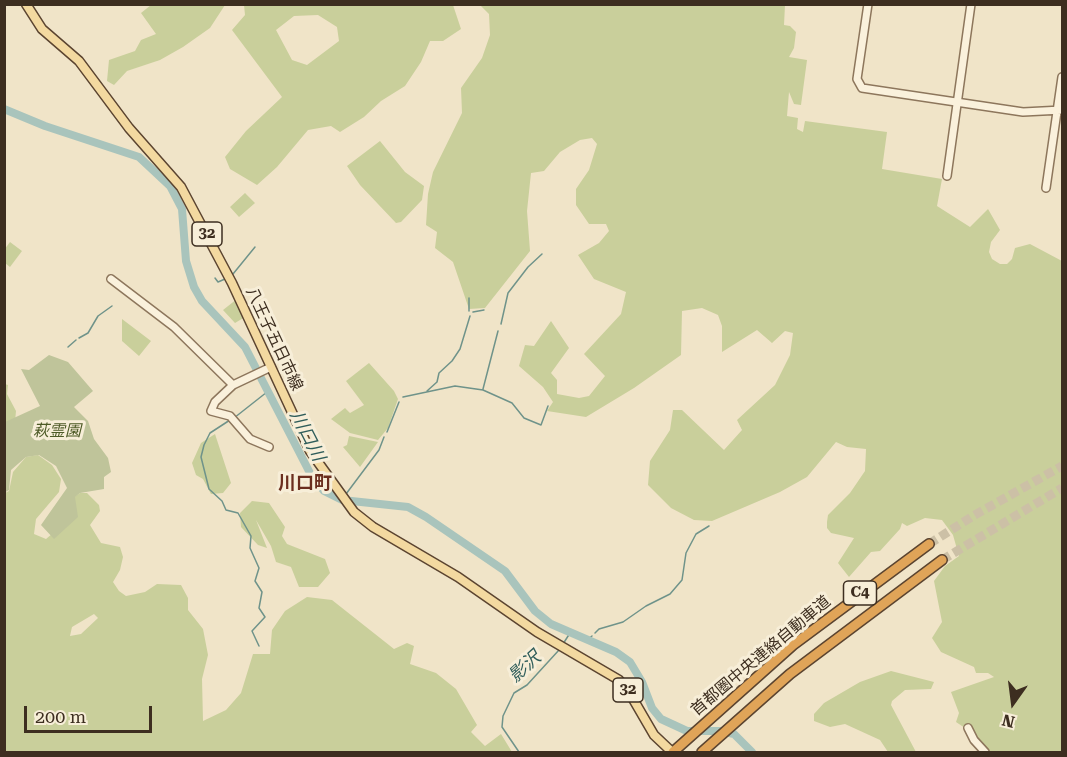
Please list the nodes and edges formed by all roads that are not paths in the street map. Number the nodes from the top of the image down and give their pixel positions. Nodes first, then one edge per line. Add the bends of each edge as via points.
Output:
1 (26, 4) edge
2 (868, 4) edge
3 (971, 4) edge
4 (1062, 77) edge
5 (958, 102) junction
6 (1060, 110) edge
7 (947, 176) dead end
8 (1046, 188) dead end
9 (111, 279) dead end
10 (271, 367) junction
11 (233, 385) junction
12 (269, 447) dead end
13 (930, 544) tunnel mouth
14 (942, 560) tunnel mouth
15 (968, 728) dead end
16 (673, 753) edge
17 (702, 753) edge
18 (985, 753) edge

1 - 10 main road, 八王子五日市線 / 32 via 45,33 79,61 129,128 181,187
2 - 5 street via 858,85
3 - 5 street
4 - 6 street
5 - 6 street via 1023,112
5 - 7 street
6 - 8 street
9 - 11 street via 174,327
10 - 11 street
10 - 16 main road, 八王子五日市線 / 32 via 310,451 354,512 623,684 654,735
11 - 12 street via 211,411 233,419 250,439
13 - 16 highway, 首都圏中央連絡自動車道 / C4 via 793,645
14 - 17 highway, 首都圏中央連絡自動車道 / C4 via 823,648
15 - 18 street

